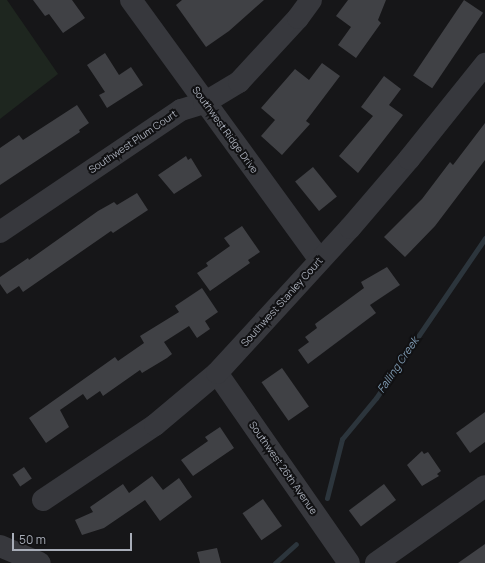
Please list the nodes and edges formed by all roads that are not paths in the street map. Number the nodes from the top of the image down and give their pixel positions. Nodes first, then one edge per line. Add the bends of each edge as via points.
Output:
1 (131, 0) edge
2 (311, 0) edge
3 (485, 64) edge
4 (204, 103) junction
5 (0, 232) edge
6 (320, 260) junction
7 (217, 373) junction
8 (485, 486) edge
9 (43, 500) dead end
10 (0, 546) edge
11 (40, 563) edge
12 (349, 563) edge
13 (376, 563) edge

1 - 4 street, Southwest Ridge Drive
2 - 4 street, Southwest Plum Court via 298,18 239,82
3 - 6 street, Southwest Stanley Court via 409,159
4 - 5 street, Southwest Plum Court via 181,110
4 - 6 street, Southwest Ridge Drive
6 - 7 street, Southwest Stanley Court
7 - 9 street, Southwest Stanley Court via 155,426
7 - 12 street, Southwest 26th Avenue
8 - 13 street
10 - 11 street

